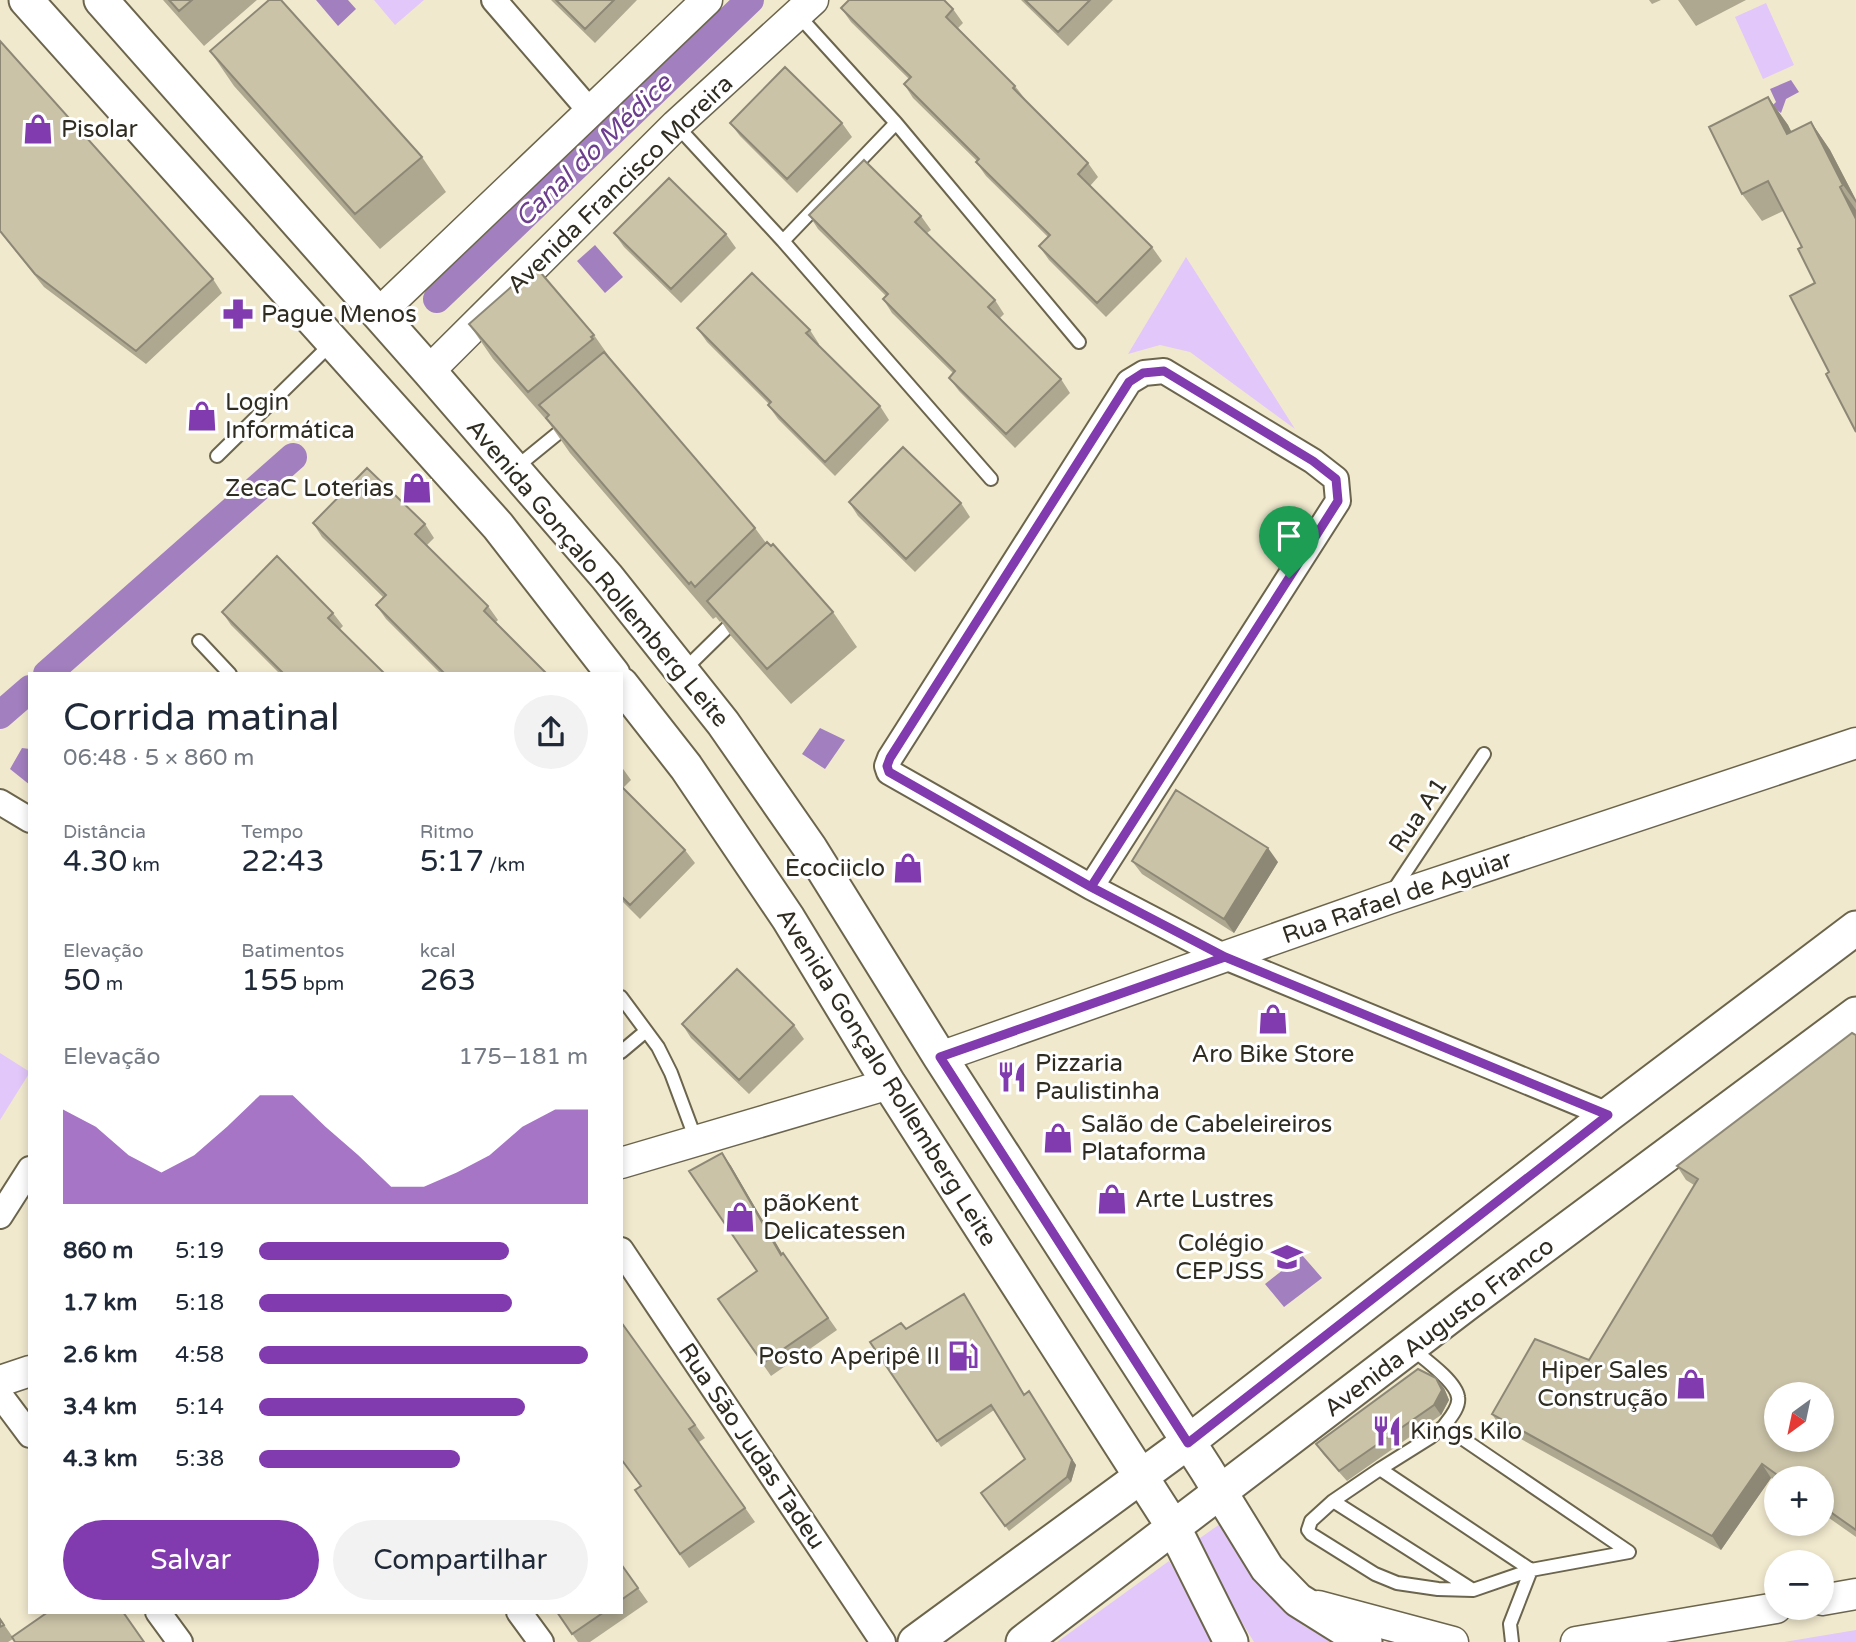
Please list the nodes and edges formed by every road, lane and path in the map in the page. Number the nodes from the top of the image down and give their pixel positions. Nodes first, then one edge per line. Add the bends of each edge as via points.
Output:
1 (26, 0) edge
2 (101, 0) edge
3 (494, 0) edge
4 (707, 0) edge
5 (806, 7) edge
6 (590, 111) junction
7 (895, 123) junction
8 (677, 125) junction
9 (783, 241) junction
10 (378, 314) junction
11 (333, 342) junction
12 (1079, 342) dead end
13 (429, 371) junction
14 (580, 415) edge
15 (217, 456) dead end
16 (514, 469) junction
17 (991, 480) dead end
18 (498, 526) junction
19 (607, 577) junction
20 (748, 607) edge
21 (199, 641) dead end
22 (683, 671) junction
23 (228, 672) edge
24 (611, 672) edge
25 (623, 687) edge
26 (1856, 743) edge
27 (1484, 754) dead end
28 (0, 802) edge
29 (28, 819) edge
30 (1091, 887) junction
31 (1388, 899) junction
32 (1856, 929) edge
33 (1225, 957) junction
34 (623, 1000) edge
35 (1856, 1014) edge
36 (646, 1031) junction
37 (623, 1050) edge
38 (940, 1057) junction
39 (889, 1084) junction
40 (1608, 1115) junction
41 (696, 1140) junction
42 (623, 1162) edge
43 (28, 1172) edge
44 (0, 1216) edge
45 (623, 1253) edge
46 (1411, 1348) junction
47 (28, 1372) edge
48 (0, 1381) edge
49 (0, 1395) edge
50 (1444, 1426) junction
51 (28, 1433) edge
52 (1188, 1443) junction
53 (1380, 1469) junction
54 (1143, 1476) junction
55 (1220, 1493) junction
56 (1333, 1502) junction
57 (1174, 1528) junction
58 (1531, 1570) junction
59 (1473, 1590) junction
60 (1856, 1594) edge
61 (1834, 1598) edge
62 (1298, 1600) junction
63 (1764, 1610) edge
64 (159, 1614) edge
65 (520, 1614) edge
66 (180, 1642) edge
67 (541, 1642) edge
68 (883, 1642) edge
69 (915, 1642) edge
70 (1023, 1642) edge
71 (1231, 1642) edge
72 (1365, 1642) edge
73 (1452, 1642) edge
74 (1512, 1642) edge
75 (1576, 1642) edge

1 - 11 main road, Avenida Gonçalo Rollemberg Leite
2 - 10 main road, Avenida Gonçalo Rollemberg Leite
3 - 6 street
4 - 6 street
5 - 7 lane
5 - 8 street, Avenida Francisco Moreira
6 - 10 street
7 - 9 lane
7 - 12 lane
8 - 9 lane
8 - 13 street, Avenida Francisco Moreira
9 - 17 lane
10 - 13 main road, Avenida Gonçalo Rollemberg Leite
11 - 15 lane
11 - 18 main road, Avenida Gonçalo Rollemberg Leite
13 - 16 main road, Avenida Gonçalo Rollemberg Leite
14 - 16 lane
16 - 19 main road, Avenida Gonçalo Rollemberg Leite
18 - 19 main road via 590,612 597,614 610,605
18 - 24 main road, Avenida Gonçalo Rollemberg Leite
19 - 22 main road, Avenida Gonçalo Rollemberg Leite
20 - 22 lane
21 - 23 lane
22 - 38 main road, Avenida Gonçalo Rollemberg Leite via 810,848
25 - 39 main road, Avenida Gonçalo Rollemberg Leite via 686,767 788,918
26 - 31 street, Rua Rafael de Aguiar
27 - 31 lane, Rua A1
28 - 29 street
30 - 30 street via 1338,501 1336,479 1313,461 1164,371 1143,373 1129,382 887,766 889,772
30 - 33 street
31 - 33 street, Rua Rafael de Aguiar
32 - 40 main road
33 - 38 street, Rua Rafael de Aguiar
33 - 40 street
34 - 36 lane
35 - 46 main road, Avenida Augusto Franco
36 - 37 lane
36 - 41 lane via 671,1073
38 - 52 main road, Avenida Gonçalo Rollemberg Leite
39 - 41 street
39 - 54 main road, Avenida Gonçalo Rollemberg Leite
40 - 52 main road
41 - 42 street
43 - 44 street
45 - 68 street, Rua São Judas Tadeu
46 - 50 lane via 1456,1390 1455,1411
46 - 55 main road, Avenida Augusto Franco
47 - 48 street
49 - 51 street
50 - 53 lane
50 - 58 lane via 1629,1552
52 - 54 main road
52 - 55 main road, Avenida Gonçalo Rollemberg Leite
53 - 56 lane
53 - 58 lane
54 - 57 main road, Avenida Gonçalo Rollemberg Leite
54 - 69 main road
55 - 57 main road, Avenida Augusto Franco
55 - 62 main road, Avenida Gonçalo Rollemberg Leite via 1267,1568
56 - 59 lane
56 - 59 lane via 1311,1521 1308,1530 1353,1561 1397,1583
57 - 70 main road, Avenida Augusto Franco
57 - 71 main road, Avenida Gonçalo Rollemberg Leite
58 - 59 lane
58 - 74 lane via 1510,1624
60 - 61 street
62 - 72 main road, Avenida Gonçalo Rollemberg Leite
62 - 73 street
63 - 75 street
64 - 66 street
65 - 67 street

